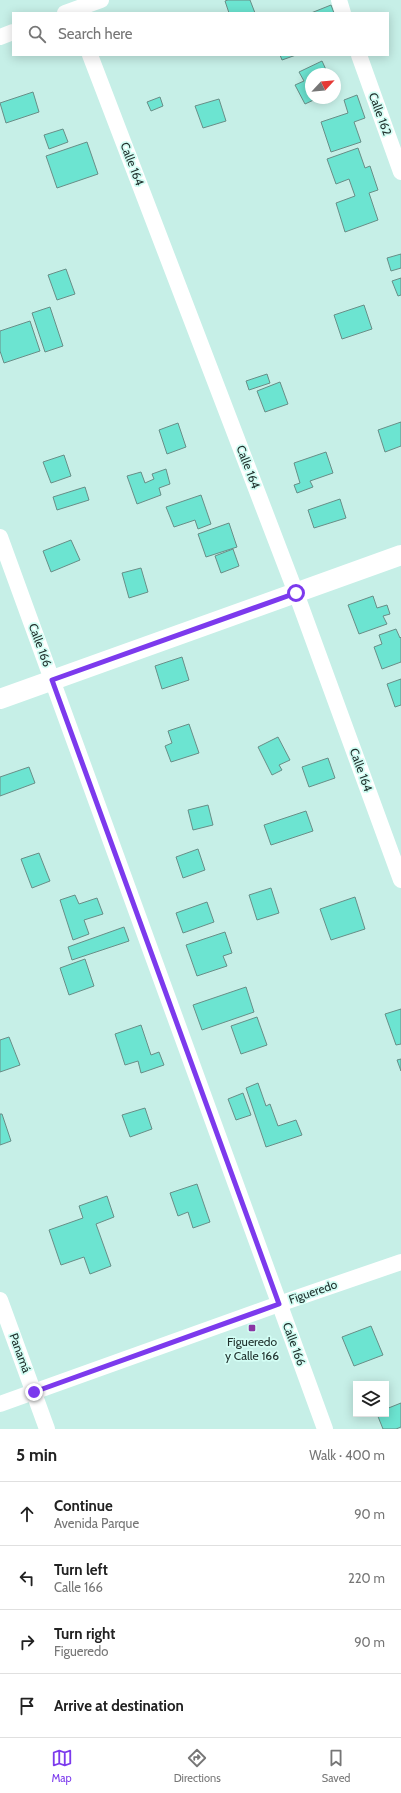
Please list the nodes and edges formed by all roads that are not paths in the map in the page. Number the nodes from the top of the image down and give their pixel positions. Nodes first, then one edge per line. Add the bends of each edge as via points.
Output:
1 (101, 0) edge
2 (339, 0) edge
3 (70, 12) edge
4 (343, 12) edge
5 (12, 32) edge
6 (0, 37) edge
7 (90, 56) edge
8 (358, 56) edge
9 (401, 172) edge
10 (0, 537) edge
11 (401, 555) edge
12 (296, 593) junction
13 (52, 680) junction
14 (0, 698) edge
15 (401, 880) edge
16 (401, 1262) edge
17 (0, 1300) edge
18 (279, 1304) junction
19 (34, 1392) junction
20 (0, 1404) edge
21 (47, 1429) edge
22 (325, 1429) edge

1 - 3 street
2 - 4 street
5 - 6 street
7 - 12 street, Calle 164
8 - 9 street, Calle 162
10 - 13 street, Calle 166
11 - 12 street
12 - 13 street
12 - 15 street, Calle 164
13 - 14 street
13 - 18 street, Calle 166
16 - 18 street, Figueredo
17 - 19 street, Panamá
18 - 19 street, Figueredo
18 - 22 street, Calle 166
19 - 20 street, Figueredo
19 - 21 street, Panamá

